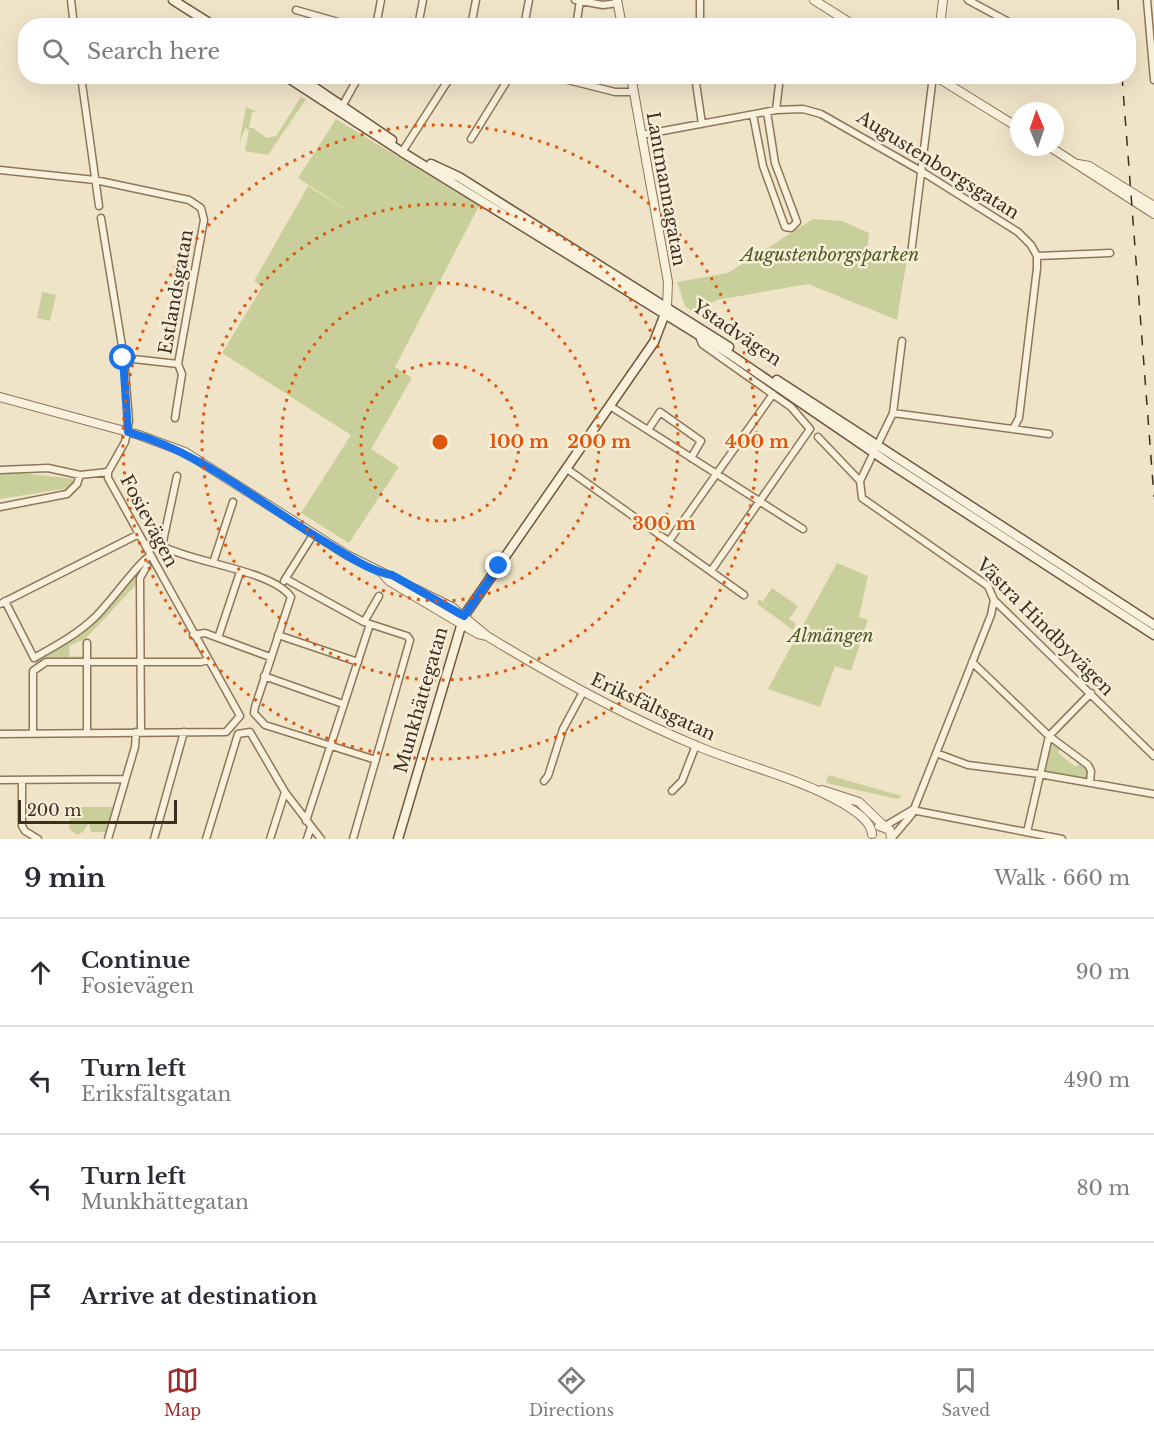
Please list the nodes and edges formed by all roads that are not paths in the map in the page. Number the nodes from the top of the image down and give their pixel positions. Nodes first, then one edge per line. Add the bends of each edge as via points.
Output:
1 (71, 0) edge
2 (172, 0) edge
3 (181, 0) edge
4 (381, 0) edge
5 (423, 0) edge
6 (476, 0) edge
7 (529, 0) edge
8 (577, 0) edge
9 (700, 0) edge
10 (814, 0) edge
11 (943, 0) edge
12 (968, 0) edge
13 (1147, 0) edge
14 (617, 2) edge
15 (1151, 9) edge
16 (296, 10) dead end
17 (73, 18) edge
18 (201, 18) edge
19 (209, 18) edge
20 (324, 18) edge
21 (378, 18) edge
22 (420, 18) edge
23 (473, 18) edge
24 (526, 18) edge
25 (576, 18) edge
26 (620, 18) edge
27 (700, 18) edge
28 (842, 18) edge
29 (941, 18) edge
30 (1001, 18) edge
31 (1154, 75) edge
32 (1154, 80) edge
33 (82, 84) edge
34 (299, 84) edge
35 (308, 84) edge
36 (355, 84) edge
37 (446, 84) edge
38 (505, 84) edge
39 (588, 84) edge
40 (632, 84) edge
41 (696, 84) edge
42 (779, 84) edge
43 (933, 84) edge
44 (947, 84) edge
45 (633, 92) junction
46 (341, 109) junction
47 (776, 110) junction
48 (767, 112) junction
49 (753, 115) junction
50 (1010, 122) edge
51 (702, 124) junction
52 (640, 135) junction
53 (471, 139) dead end
54 (403, 150) junction
55 (1064, 156) edge
56 (1078, 164) junction
57 (0, 170) edge
58 (921, 171) junction
59 (95, 180) junction
60 (99, 206) dead end
61 (1154, 206) edge
62 (1154, 214) edge
63 (101, 218) dead end
64 (1110, 253) dead end
65 (911, 254) dead end
66 (1036, 256) junction
67 (666, 310) junction
68 (699, 336) junction
69 (902, 341) dead end
70 (123, 358) junction
71 (178, 364) junction
72 (773, 393) junction
73 (0, 397) edge
74 (610, 406) junction
75 (893, 413) junction
76 (175, 418) dead end
77 (1013, 429) junction
78 (648, 430) junction
79 (128, 432) junction
80 (1049, 434) dead end
81 (818, 437) dead end
82 (877, 449) junction
83 (691, 458) junction
84 (567, 469) junction
85 (0, 470) edge
86 (108, 472) junction
87 (716, 474) junction
88 (80, 475) junction
89 (177, 476) dead end
90 (860, 481) junction
91 (233, 501) dead end
92 (760, 502) junction
93 (0, 507) edge
94 (803, 530) dead end
95 (139, 534) junction
96 (313, 535) junction
97 (669, 541) junction
98 (150, 556) junction
99 (213, 563) junction
100 (147, 566) dead end
101 (711, 571) junction
102 (240, 572) junction
103 (286, 579) junction
104 (296, 585) junction
105 (281, 587) junction
106 (744, 595) dead end
107 (379, 596) dead end
108 (291, 597) junction
109 (994, 600) junction
110 (3, 603) edge
111 (462, 619) junction
112 (367, 623) junction
113 (1154, 626) edge
114 (194, 635) junction
115 (278, 635) junction
116 (1154, 635) edge
117 (218, 638) junction
118 (87, 643) dead end
119 (270, 657) junction
120 (209, 660) junction
121 (358, 662) junction
122 (972, 662) junction
123 (87, 663) junction
124 (141, 663) junction
125 (264, 676) junction
126 (583, 692) junction
127 (1091, 693) junction
128 (343, 704) junction
129 (139, 732) junction
130 (184, 732) junction
131 (87, 733) junction
132 (0, 734) edge
133 (33, 734) junction
134 (1049, 736) junction
135 (330, 746) junction
136 (696, 746) junction
137 (936, 753) junction
138 (1154, 756) edge
139 (376, 760) junction
140 (1040, 774) junction
141 (125, 779) junction
142 (0, 780) edge
143 (22, 780) junction
144 (544, 781) dead end
145 (1090, 783) junction
146 (814, 789) junction
147 (672, 791) dead end
148 (285, 792) junction
149 (1154, 794) edge
150 (912, 810) junction
151 (306, 821) junction
152 (884, 826) junction
153 (311, 827) junction
154 (1027, 832) junction
155 (872, 837) edge
156 (38, 839) edge
157 (108, 839) edge
158 (154, 839) edge
159 (206, 839) edge
160 (270, 839) edge
161 (307, 839) edge
162 (321, 839) edge
163 (353, 839) edge
164 (398, 839) edge
165 (891, 839) edge
166 (1062, 839) edge

1 - 17 street
2 - 18 main road
3 - 19 main road
4 - 21 street
5 - 22 street
6 - 23 street
7 - 24 street
8 - 14 street
8 - 25 street
9 - 27 street
10 - 28 street
11 - 29 street
12 - 30 street
13 - 15 street
14 - 26 street
15 - 31 street
16 - 20 street
31 - 32 street
33 - 59 street
34 - 46 main road, Ystadvägen
35 - 46 main road, Ystadvägen
36 - 46 street
37 - 54 street
38 - 53 street
39 - 45 street via 615,92
40 - 45 street, Lantmannagatan
41 - 51 street
42 - 47 street
43 - 58 street
44 - 50 street
45 - 52 street, Lantmannagatan
46 - 54 main road, Ystadvägen
47 - 48 street, Augustenborgsgatan
47 - 58 street, Augustenborgsgatan via 802,109 836,120
48 - 49 street, Augustenborgsgatan
48 - 49 street via 776,163 797,222 791,228 785,226 770,187
49 - 51 street, Augustenborgsgatan
51 - 52 street, Augustenborgsgatan
52 - 67 street, Lantmannagatan via 668,282
54 - 67 main road, Ystadvägen
55 - 56 street
56 - 61 street via 1089,166
56 - 62 street
57 - 59 street
58 - 65 street
58 - 66 street, Augustenborgsgatan via 1017,232
59 - 60 street
59 - 71 street, Estlandsgatan via 189,200 203,211
63 - 70 street, Fosievägen
64 - 66 street
66 - 77 street via 1019,418
67 - 68 main road, Ystadvägen
67 - 74 main road, Munkhättegatan via 654,342
67 - 82 main road, Ystadvägen
68 - 72 street, Ystadvägen via 702,344
68 - 82 main road, Ystadvägen
69 - 75 street
70 - 71 street
70 - 79 street, Fosievägen
71 - 76 street, Estlandsgatan via 182,374
72 - 87 street
72 - 92 street, Ystadvägen via 810,429
73 - 79 street, Eriksfältsgatan
74 - 78 street
74 - 84 main road, Munkhättegatan
75 - 77 street
75 - 82 street
77 - 80 street
78 - 83 street
78 - 83 street via 660,412 701,441
79 - 86 street, Fosievägen
79 - 96 street, Eriksfältsgatan via 185,452
81 - 90 street, Västra Hindbyvägen
82 - 90 street
82 - 113 main road, Ystadvägen
82 - 116 main road, Ystadvägen
83 - 87 street
84 - 97 street
84 - 111 main road, Munkhättegatan
85 - 88 street via 48,468
86 - 88 street
86 - 95 street, Fosievägen
87 - 92 street
87 - 97 street
88 - 93 street via 67,494
89 - 99 street via 162,546
90 - 109 street, Västra Hindbyvägen via 862,498 977,578 992,591
91 - 99 street
92 - 94 street
92 - 101 street
95 - 98 street, Fosievägen
95 - 110 street
96 - 103 street
96 - 111 street, Eriksfältsgatan
97 - 101 street
98 - 110 street via 140,562 94,618 34,658
98 - 114 street, Fosievägen
99 - 102 street
100 - 124 street via 140,578
101 - 106 street
102 - 105 street
102 - 117 street
103 - 104 street
103 - 105 street
104 - 108 street
104 - 112 street
105 - 108 street
107 - 112 street
108 - 115 street
109 - 122 street
109 - 127 street, Västra Hindbyvägen
111 - 126 street, Eriksfältsgatan
111 - 164 main road, Munkhättegatan
112 - 121 street
112 - 139 street via 407,636 410,644
114 - 117 street via 205,633
114 - 120 street, Fosievägen
115 - 119 street
115 - 121 street
117 - 119 street
118 - 123 street
119 - 125 street
120 - 124 street
120 - 130 street, Fosievägen via 240,716 226,732
121 - 128 street
122 - 134 street
122 - 137 street
123 - 124 street
123 - 131 street
123 - 133 street via 46,662 33,671
124 - 129 street
125 - 128 street
125 - 135 street via 254,713 264,725
126 - 136 street, Eriksfältsgatan
126 - 144 street via 563,729
127 - 134 street
127 - 138 street, Västra Hindbyvägen
128 - 135 street
129 - 130 street
129 - 131 street
129 - 141 street
130 - 158 street
131 - 133 street
132 - 133 street
134 - 140 street
134 - 145 street via 1090,768
135 - 139 street
135 - 151 street
136 - 146 street, Eriksfältsgatan
136 - 147 street via 682,781
137 - 140 street via 968,765
137 - 150 street
139 - 163 street
140 - 145 street
140 - 154 street
141 - 143 street
141 - 157 street
142 - 143 street
143 - 156 street via 22,826
145 - 149 street
146 - 152 street, Eriksfältsgatan via 853,799
146 - 155 street, Eriksfältsgatan via 862,817 871,827
148 - 151 street
148 - 159 street via 250,732 238,734
148 - 160 street
150 - 152 street
150 - 154 street
150 - 165 street via 909,820
151 - 153 street
152 - 155 street via 876,828
152 - 165 street via 890,830
153 - 161 street
153 - 162 street
154 - 166 street

